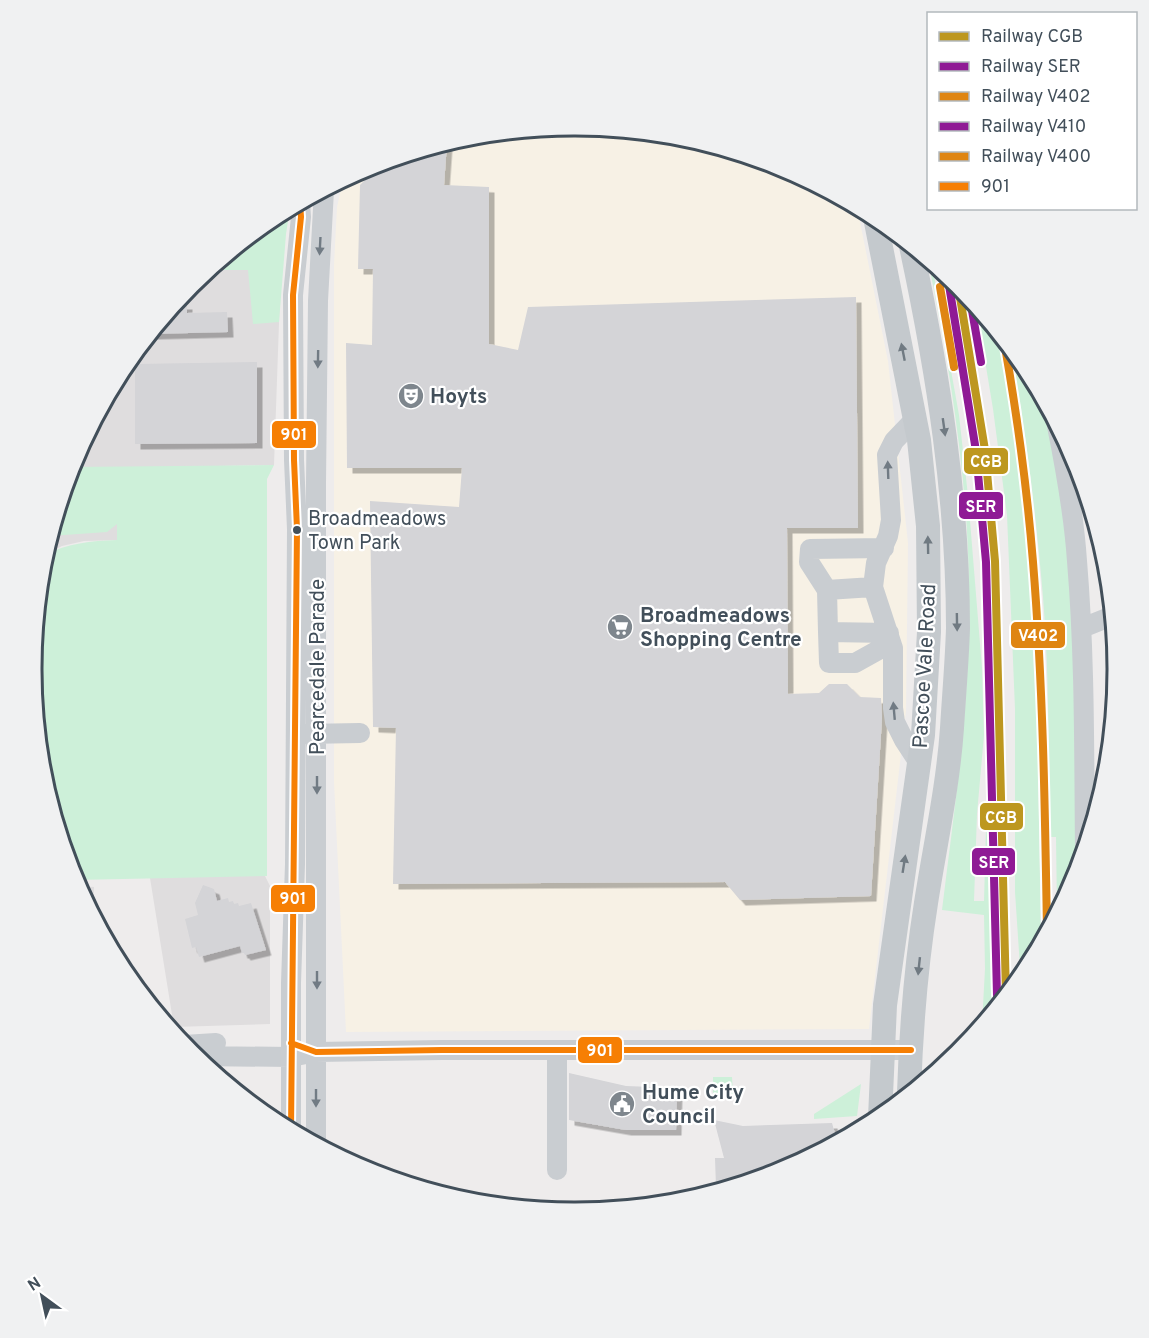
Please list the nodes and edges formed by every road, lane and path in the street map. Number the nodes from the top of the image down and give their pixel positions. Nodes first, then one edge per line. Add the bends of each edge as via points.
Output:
1 (323, 200) edge
2 (301, 212) edge
3 (878, 232) edge
4 (914, 259) edge
5 (915, 419) junction
6 (1063, 459) edge
7 (884, 548) junction
8 (873, 587) junction
9 (827, 590) junction
10 (1104, 619) edge
11 (1082, 628) junction
12 (828, 632) junction
13 (891, 640) junction
14 (360, 733) dead end
15 (294, 734) junction
16 (316, 734) junction
17 (919, 763) junction
18 (1085, 821) edge
19 (896, 922) junction
20 (923, 926) junction
21 (198, 1046) edge
22 (291, 1050) junction
23 (557, 1050) junction
24 (882, 1050) junction
25 (911, 1050) junction
26 (316, 1052) junction
27 (208, 1055) edge
28 (911, 1081) edge
29 (880, 1105) edge
30 (291, 1119) edge
31 (316, 1134) edge
32 (557, 1170) dead end

1 -> 16 street, Pearcedale Parade via 318,301
2 - 15 street, Pearcedale Parade via 293,296 297,530
5 -> 3 main road, Pascoe Vale Road
4 -> 20 main road, Pascoe Vale Road via 948,458 958,630 952,731
7 -> 5 street via 891,520 887,455 894,441
17 -> 5 main road, Pascoe Vale Road via 928,683 928,526
6 - 11 street
7 - 8 street via 876,563
7 - 9 street via 810,549 809,562
8 - 9 street
8 - 13 street
9 - 12 street
10 - 11 street
11 - 18 street
12 - 13 street via 867,631
12 - 13 street via 829,663 855,663
17 -> 13 street via 895,722
14 - 16 street
15 - 16 street
15 - 22 street, Pearcedale Parade
16 -> 26 street, Pearcedale Parade
19 -> 17 main road, Pascoe Vale Road
19 - 20 street
19 - 24 main road, Pascoe Vale Road
20 -> 25 main road, Pascoe Vale Road
21 - 22 street
22 - 26 street
22 - 27 street
22 - 30 street, Pearcedale Parade
23 - 24 street
23 - 26 street
23 - 32 street
24 - 25 street
24 - 29 main road, Pascoe Vale Road
25 - 28 main road, Pascoe Vale Road
26 -> 31 street, Pearcedale Parade

